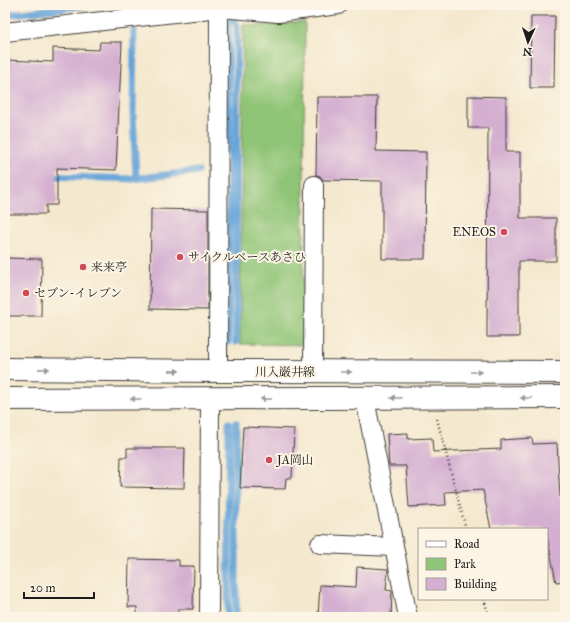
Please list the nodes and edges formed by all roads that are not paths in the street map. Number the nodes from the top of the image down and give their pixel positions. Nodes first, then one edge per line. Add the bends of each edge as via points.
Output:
1 (338, 5) edge
2 (222, 8) junction
3 (5, 32) edge
4 (314, 185) dead end
5 (5, 369) edge
6 (218, 371) junction
7 (313, 372) junction
8 (565, 372) edge
9 (565, 397) edge
10 (365, 398) junction
11 (5, 399) edge
12 (210, 399) junction
13 (320, 544) dead end
14 (394, 547) junction
15 (209, 617) edge
16 (408, 617) edge

1 - 2 street via 278,13
2 - 3 street
2 - 6 street
4 - 7 street
5 -> 6 main road, 川入巌井線
6 - 7 main road, 川入巌井線
7 -> 8 main road, 川入巌井線
9 -> 10 main road
10 -> 12 main road
10 - 14 street
12 -> 11 main road
12 - 15 street
13 - 14 street
14 - 16 street

